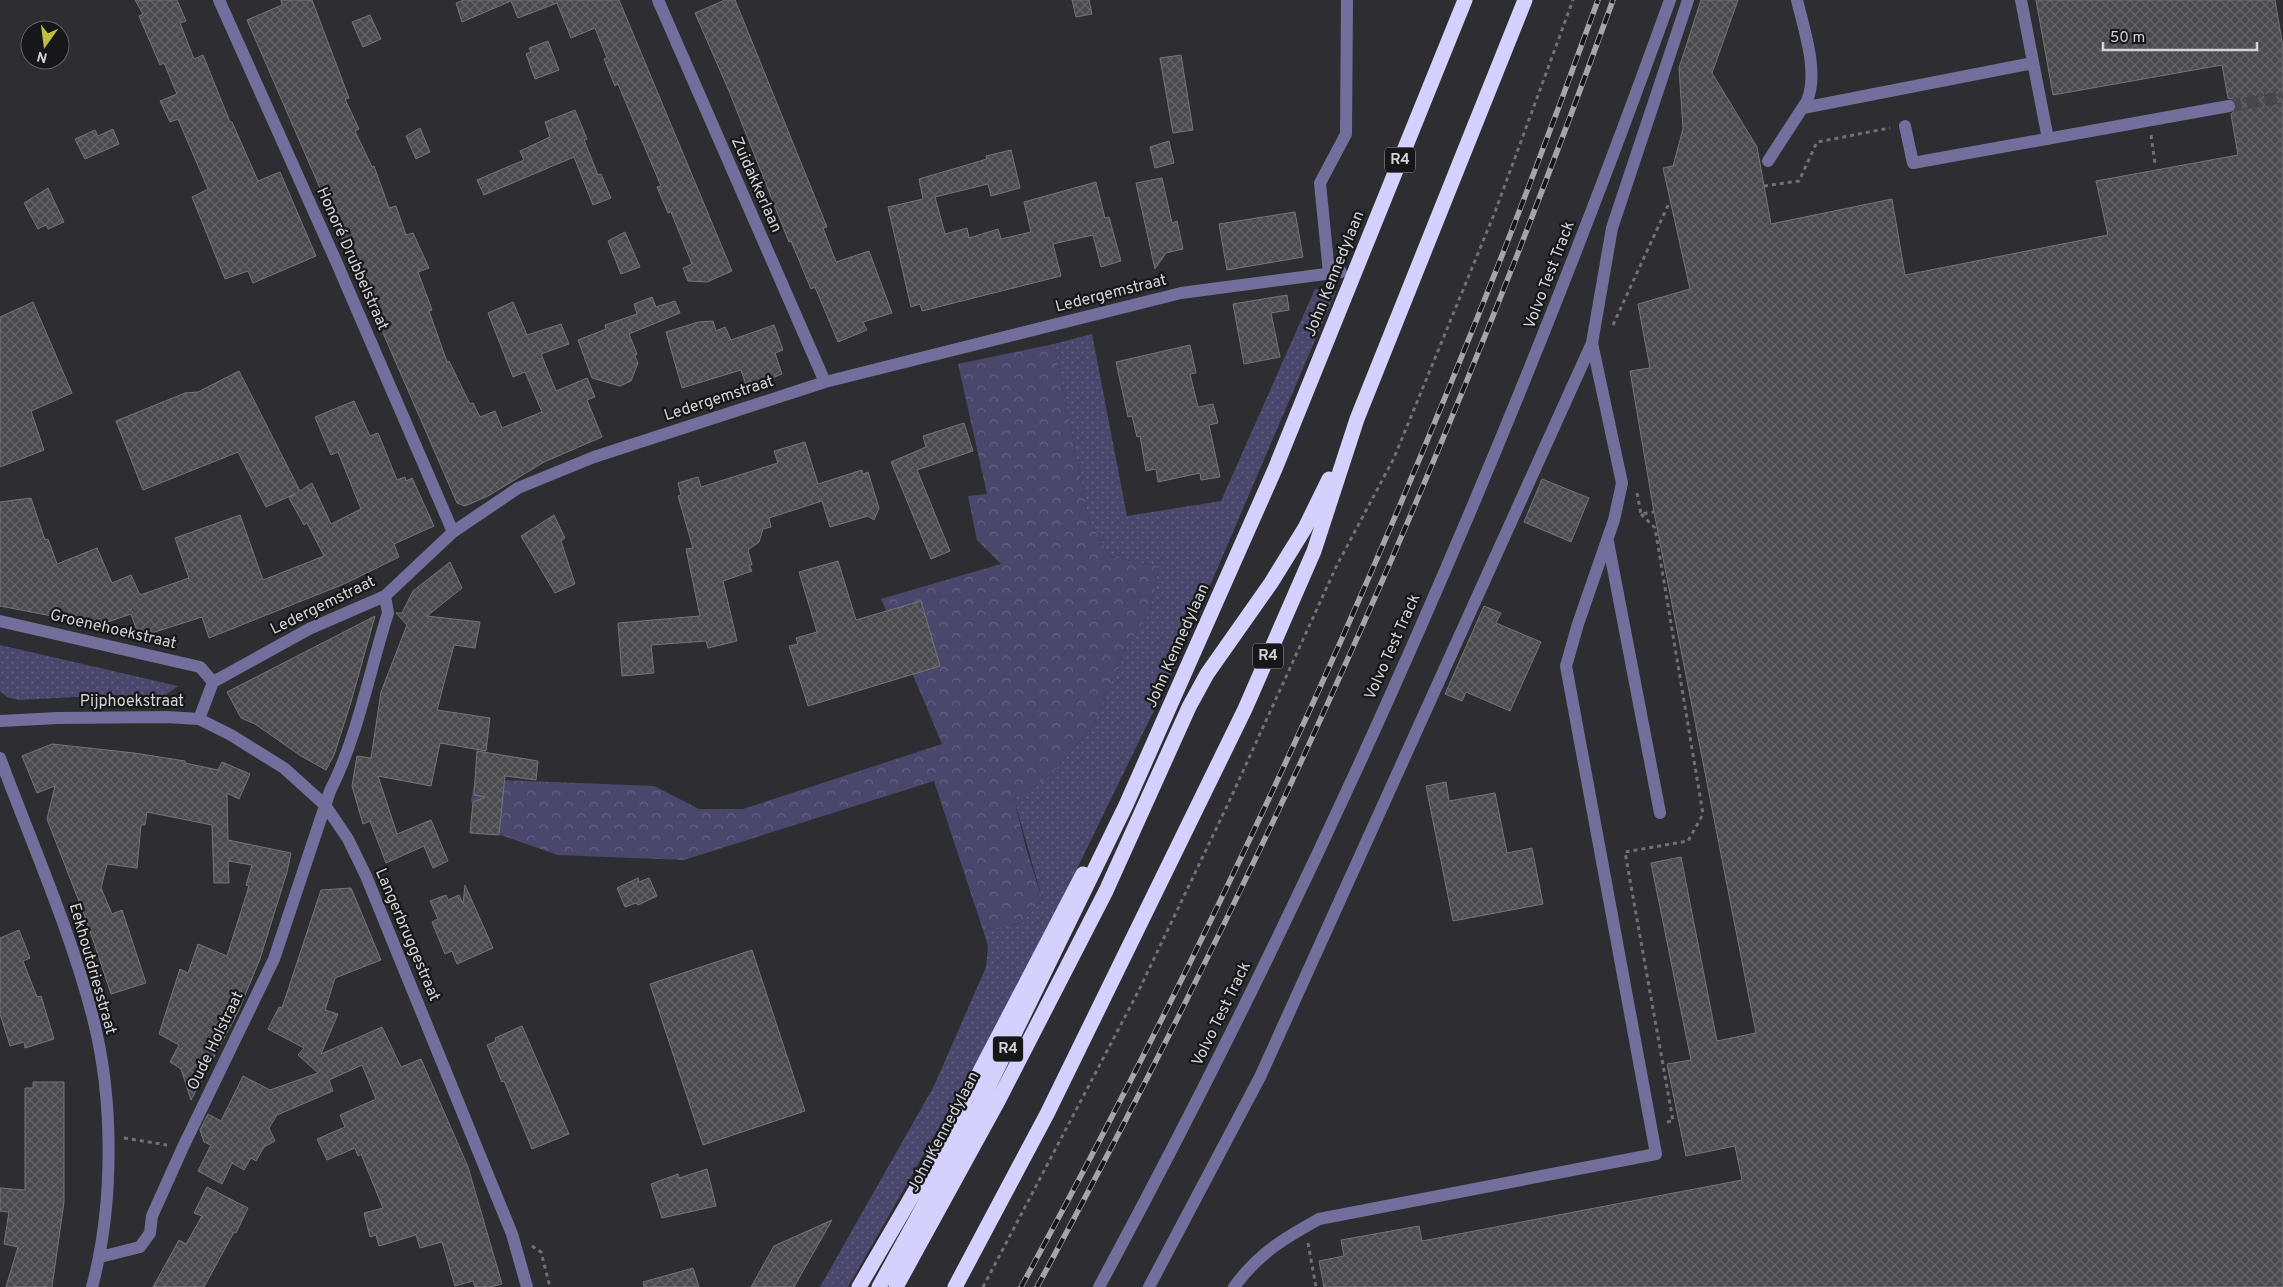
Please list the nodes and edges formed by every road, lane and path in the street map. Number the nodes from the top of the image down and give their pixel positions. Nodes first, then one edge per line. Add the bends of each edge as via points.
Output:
1 (218, 0) edge
2 (658, 0) edge
3 (1347, 0) edge
4 (1465, 0) edge
5 (1525, 0) edge
6 (1574, 0) edge
7 (1670, 0) edge
8 (1688, 0) edge
9 (1798, 0) edge
10 (2021, 0) edge
11 (2033, 63) junction
12 (2229, 106) tunnel mouth
13 (1803, 108) junction
14 (1905, 126) joint
15 (2048, 139) junction
16 (1768, 161) dead end
17 (1764, 186) dead end
18 (1670, 201) dead end
19 (1612, 328) dead end
20 (1592, 343) junction
21 (825, 382) junction
22 (1357, 419) junction
23 (1636, 486) dead end
24 (1654, 512) dead end
25 (1641, 514) junction
26 (453, 532) junction
27 (1607, 539) junction
28 (385, 596) junction
29 (0, 621) edge
30 (213, 682) junction
31 (200, 719) junction
32 (0, 721) edge
33 (0, 758) edge
34 (325, 805) junction
35 (1126, 805) junction
36 (1660, 813) dead end
37 (1650, 1124) junction
38 (107, 1139) junction
39 (183, 1147) junction
40 (1305, 1227) junction
41 (541, 1252) dead end
42 (100, 1257) junction
43 (92, 1287) edge
44 (527, 1287) edge
45 (550, 1287) edge
46 (859, 1287) edge
47 (879, 1287) edge
48 (896, 1287) edge
49 (955, 1287) edge
50 (983, 1287) edge
51 (1098, 1287) edge
52 (1149, 1287) edge
53 (1234, 1287) edge
54 (1316, 1287) edge

1 - 26 street, Honoré Drubbelstraat
2 - 21 street, Zuidakkerlaan
3 - 21 street, Ledergemstraat via 1346,134 1320,183 1335,273 1181,293
4 - 35 highway, John Kennedylaan / R4 via 1276,469
5 - 22 highway, John Kennedylaan / R4
6 - 50 path via 1495,212 1394,458 1337,565 1138,992
7 - 51 street, Volvo Test Track via 1547,326 1411,647 1263,967
8 - 20 street via 1612,228
9 - 13 street via 1813,81
10 - 11 street
11 - 13 street
11 - 15 street
12 - 15 street
13 - 16 street
14 - 15 street via 1913,163
14 - 17 path via 1817,142 1799,181
18 - 19 path
20 - 27 street via 1622,483
20 - 52 street via 1260,1077
21 - 26 street, Ledergemstraat via 594,456 518,488
22 - 48 highway, John Kennedylaan / R4 via 1305,528 1207,674 1189,707 1106,891 997,1103
22 - 49 highway, John Kennedylaan / R4 via 1314,551 1245,709 1047,1114
23 - 25 path
24 - 25 path
25 - 37 path via 1655,528 1704,814 1688,841 1625,852 1673,1121
26 - 28 street, Ledergemstraat
27 - 36 street
27 - 37 street via 1566,666
28 - 30 street, Ledergemstraat via 309,629
28 - 34 street via 388,613 353,732
29 - 30 street, Groenehoekstraat via 200,667
30 - 31 street
31 - 32 street, Pijphoekstraat
31 - 34 street, Pijphoekstraat via 284,768
33 - 38 street, Eekhoutdriesstraat via 67,932 93,1019 107,1099
34 - 39 street, Oude Holstraat via 274,959
34 - 44 street, Langerbruggestraat via 348,839 370,885 512,1234
35 - 46 highway via 1093,856 940,1148
35 - 47 highway, John Kennedylaan / R4 via 980,1104
37 - 40 street via 1656,1154 1319,1220
38 - 39 path via 129,1138
38 - 42 street, Eekhoutdriesstraat via 108,1192
39 - 42 street, Oude Holstraat via 152,1216 150,1233 140,1247
40 - 53 street via 1276,1243
40 - 54 path
41 - 45 path
42 - 43 street, Eekhoutdriesstraat

